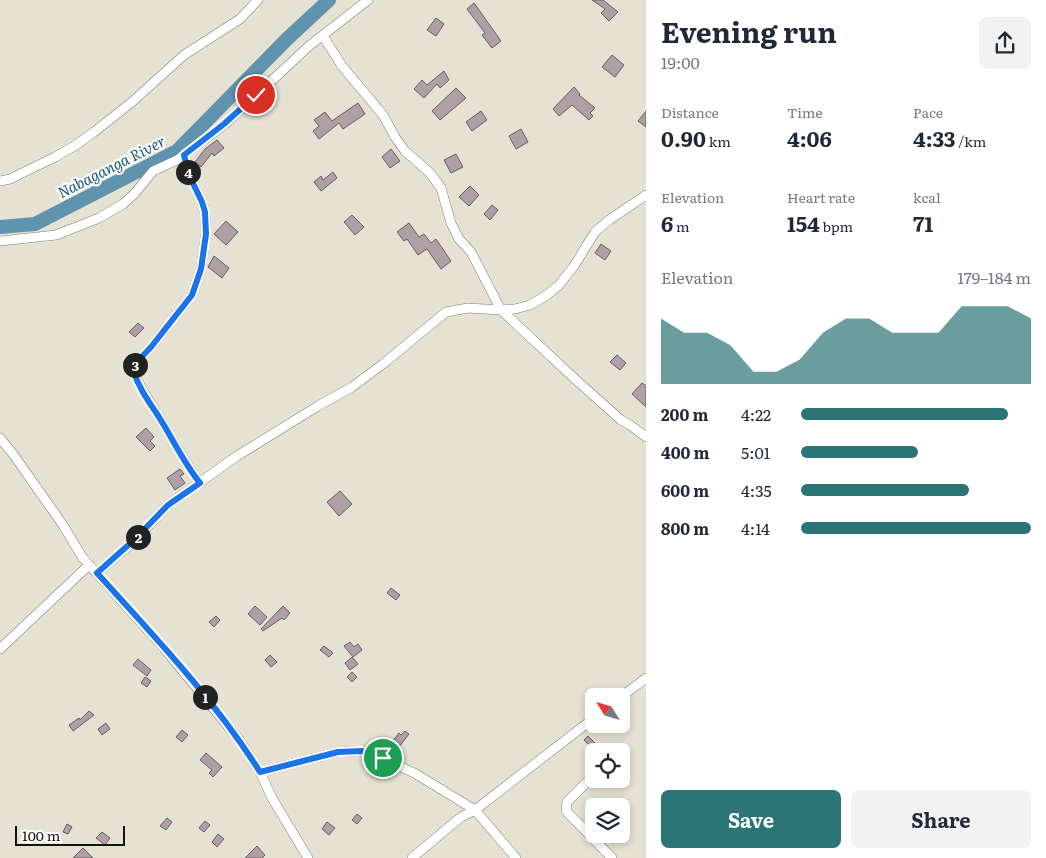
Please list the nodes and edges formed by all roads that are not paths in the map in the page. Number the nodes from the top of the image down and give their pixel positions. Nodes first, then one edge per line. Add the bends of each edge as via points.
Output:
1 (258, 0) edge
2 (368, 0) edge
3 (323, 36) junction
4 (184, 155) junction
5 (0, 181) edge
6 (646, 195) edge
7 (0, 241) edge
8 (502, 310) junction
9 (646, 437) edge
10 (0, 438) edge
11 (200, 483) junction
12 (89, 565) junction
13 (97, 573) junction
14 (0, 649) edge
15 (646, 678) edge
16 (630, 690) edge
17 (585, 725) edge
18 (260, 772) junction
19 (585, 783) edge
20 (474, 810) junction
21 (308, 858) edge
22 (412, 858) edge
23 (516, 858) edge
24 (612, 858) edge

1 - 5 street via 240,19 184,56 76,145
2 - 3 street
3 - 4 street
3 - 8 street via 342,66 383,115 405,150 441,188 458,239 471,252
4 - 7 street via 153,171 123,204 99,218 56,235
4 - 11 street via 205,212 206,234 201,269 192,295 133,370 185,465
6 - 8 street via 595,232 574,266 547,295 530,305
8 - 9 street via 581,385
8 - 11 street via 468,308 446,312 352,387 244,452
10 - 12 street
11 - 13 street via 168,505
12 - 13 street
12 - 14 street
13 - 18 street via 240,740
15 - 16 street
17 - 20 street
18 - 20 street via 338,752 362,751 416,774
18 - 21 street
19 - 24 street via 567,802 566,812
20 - 22 street via 460,817
20 - 23 street

